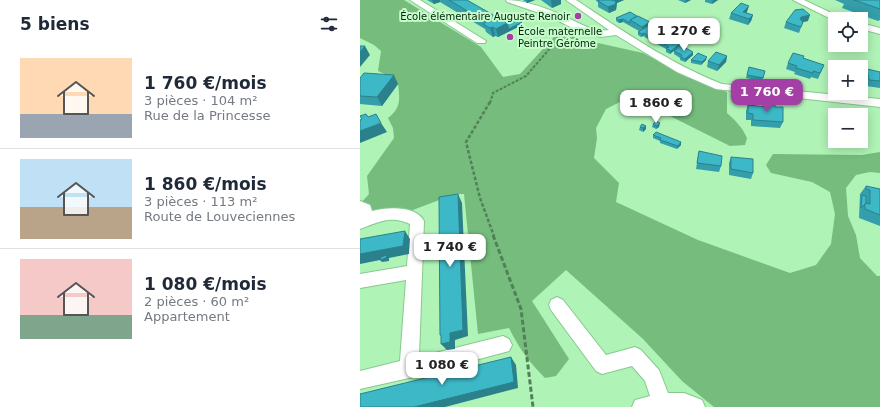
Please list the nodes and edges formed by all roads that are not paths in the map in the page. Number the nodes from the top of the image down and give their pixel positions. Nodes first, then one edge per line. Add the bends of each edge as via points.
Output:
1 (414, 0) edge
2 (510, 0) edge
3 (570, 0) edge
4 (797, 0) edge
5 (828, 14) edge
6 (868, 28) edge
7 (880, 31) edge
8 (619, 32) junction
9 (481, 42) dead end
10 (880, 103) edge
11 (362, 217) edge
12 (414, 272) junction
13 (360, 281) edge
14 (557, 305) dead end
15 (503, 345) dead end
16 (408, 369) junction
17 (360, 380) edge
18 (661, 402) junction
19 (642, 407) edge
20 (695, 407) edge

1 - 9 street
2 - 8 street via 554,15 590,32
3 - 8 street
4 - 5 street
6 - 7 street
8 - 10 street via 666,62 720,87
11 - 12 street via 400,213 417,221
12 - 13 street
12 - 16 street
14 - 18 street via 602,365 635,356 654,376
15 - 16 street
16 - 17 street
18 - 19 street
18 - 20 street via 690,403

